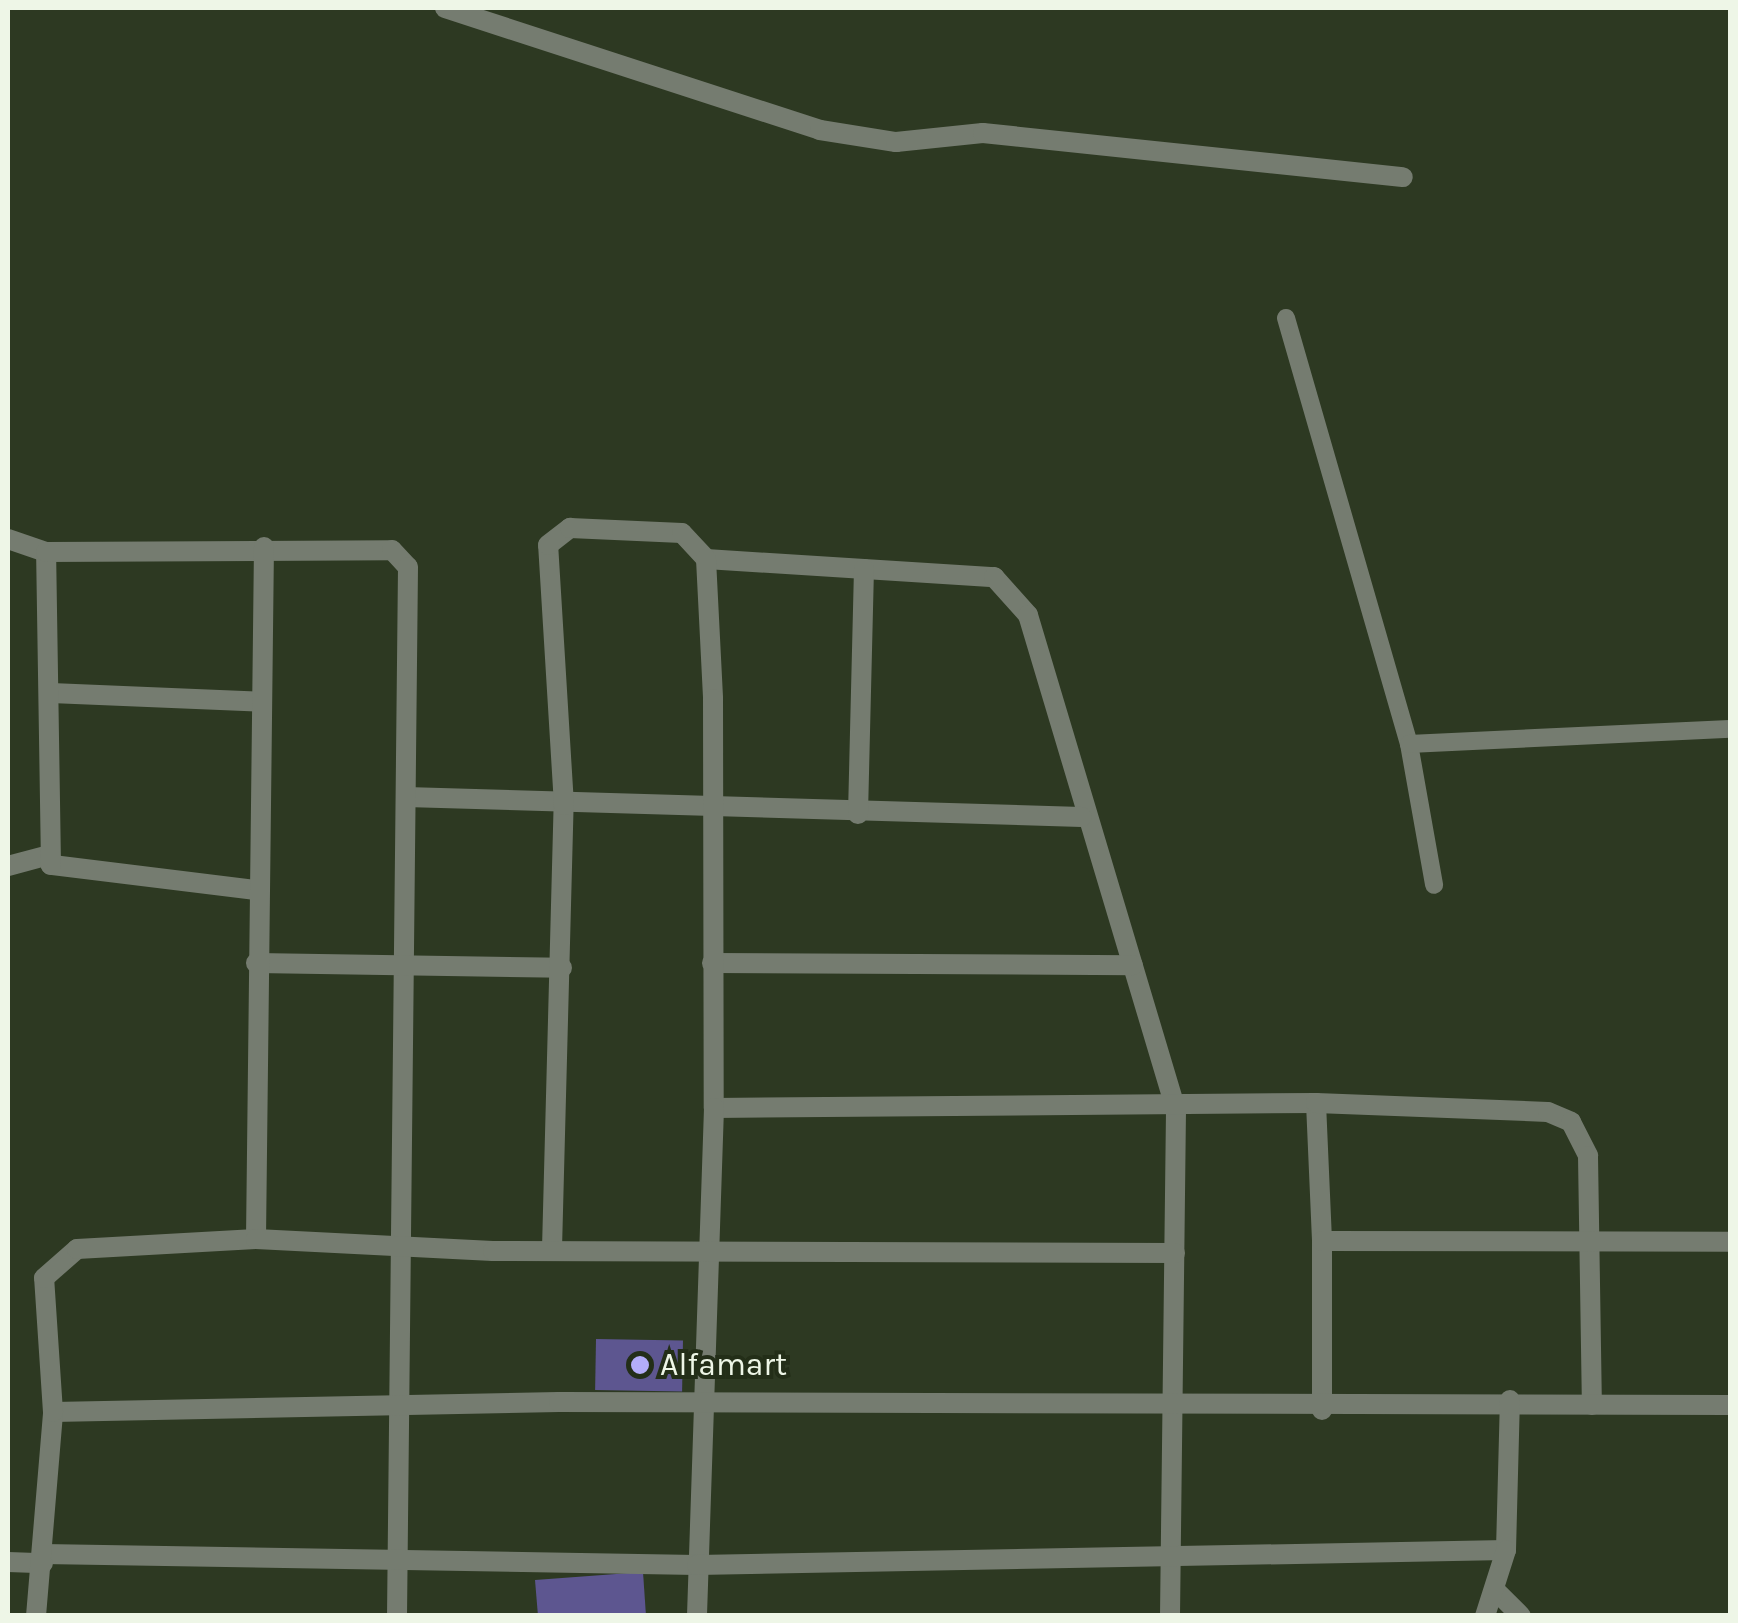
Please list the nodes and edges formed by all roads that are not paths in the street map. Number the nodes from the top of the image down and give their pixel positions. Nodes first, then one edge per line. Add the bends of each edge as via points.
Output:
1 (444, 8) edge
2 (1403, 177) dead end
3 (1286, 318) dead end
4 (8, 539) edge
5 (264, 547) junction
6 (46, 552) junction
7 (706, 559) junction
8 (864, 569) junction
9 (51, 693) junction
10 (262, 702) junction
11 (1730, 728) edge
12 (1410, 744) junction
13 (406, 797) junction
14 (564, 806) junction
15 (708, 807) junction
16 (858, 814) junction
17 (1082, 818) junction
18 (49, 855) junction
19 (8, 866) edge
20 (1434, 884) dead end
21 (256, 890) junction
22 (402, 960) junction
23 (256, 963) junction
24 (712, 963) junction
25 (1133, 965) junction
26 (562, 968) junction
27 (1316, 1103) junction
28 (714, 1108) junction
29 (1176, 1110) junction
30 (256, 1239) junction
31 (1322, 1241) junction
32 (1730, 1242) edge
33 (1588, 1244) junction
34 (408, 1248) junction
35 (552, 1248) junction
36 (1175, 1253) junction
37 (711, 1254) junction
38 (1510, 1400) junction
39 (1592, 1404) junction
40 (1730, 1405) edge
41 (707, 1408) junction
42 (1177, 1408) junction
43 (404, 1410) junction
44 (1322, 1410) junction
45 (53, 1412) junction
46 (1506, 1550) junction
47 (396, 1557) junction
48 (1168, 1558) junction
49 (43, 1559) junction
50 (8, 1562) edge
51 (697, 1565) junction
52 (1496, 1592) junction
53 (36, 1616) edge
54 (397, 1616) edge
55 (697, 1616) edge
56 (1170, 1616) edge
57 (1484, 1616) edge
58 (1521, 1616) edge

1 - 2 street via 820,130 896,142 983,133
3 - 12 lane
4 - 6 street
5 - 6 street
5 - 10 street
5 - 13 street via 404,556
6 - 9 street
7 - 8 street
7 - 14 street via 682,533 570,528 548,545
7 - 15 street
8 - 16 street
8 - 17 street via 1008,585 1028,615
9 - 10 street
9 - 18 street
10 - 21 street
11 - 12 lane
12 - 20 lane
13 - 14 street
13 - 22 street
14 - 15 street
14 - 26 street
15 - 16 street
15 - 24 street
16 - 17 street
17 - 25 street
18 - 19 street
18 - 21 street via 62,870
21 - 23 street
22 - 23 street
22 - 26 street
22 - 34 street
23 - 30 street
24 - 25 street
24 - 28 street
25 - 29 street
26 - 35 street
27 - 29 street
27 - 31 street
27 - 33 street via 1548,1112 1571,1122 1588,1156
28 - 29 street
28 - 37 street
29 - 36 street
30 - 34 street
30 - 45 street via 91,1244 53,1266 44,1278
31 - 33 street
31 - 44 street
32 - 33 street
33 - 39 street
34 - 35 street
34 - 43 street
35 - 37 street
36 - 37 street
36 - 42 street
37 - 41 street
38 - 39 street
38 - 44 street
38 - 46 street
39 - 40 street
41 - 42 street
41 - 43 street via 559,1402
41 - 51 street
42 - 44 street
42 - 48 street
43 - 45 street
43 - 47 street
45 - 49 street
46 - 48 street
46 - 52 street
47 - 49 street
47 - 51 street
47 - 54 street
48 - 51 street
48 - 56 street
49 - 50 street
49 - 53 street
51 - 55 street
52 - 57 street
52 - 58 street

